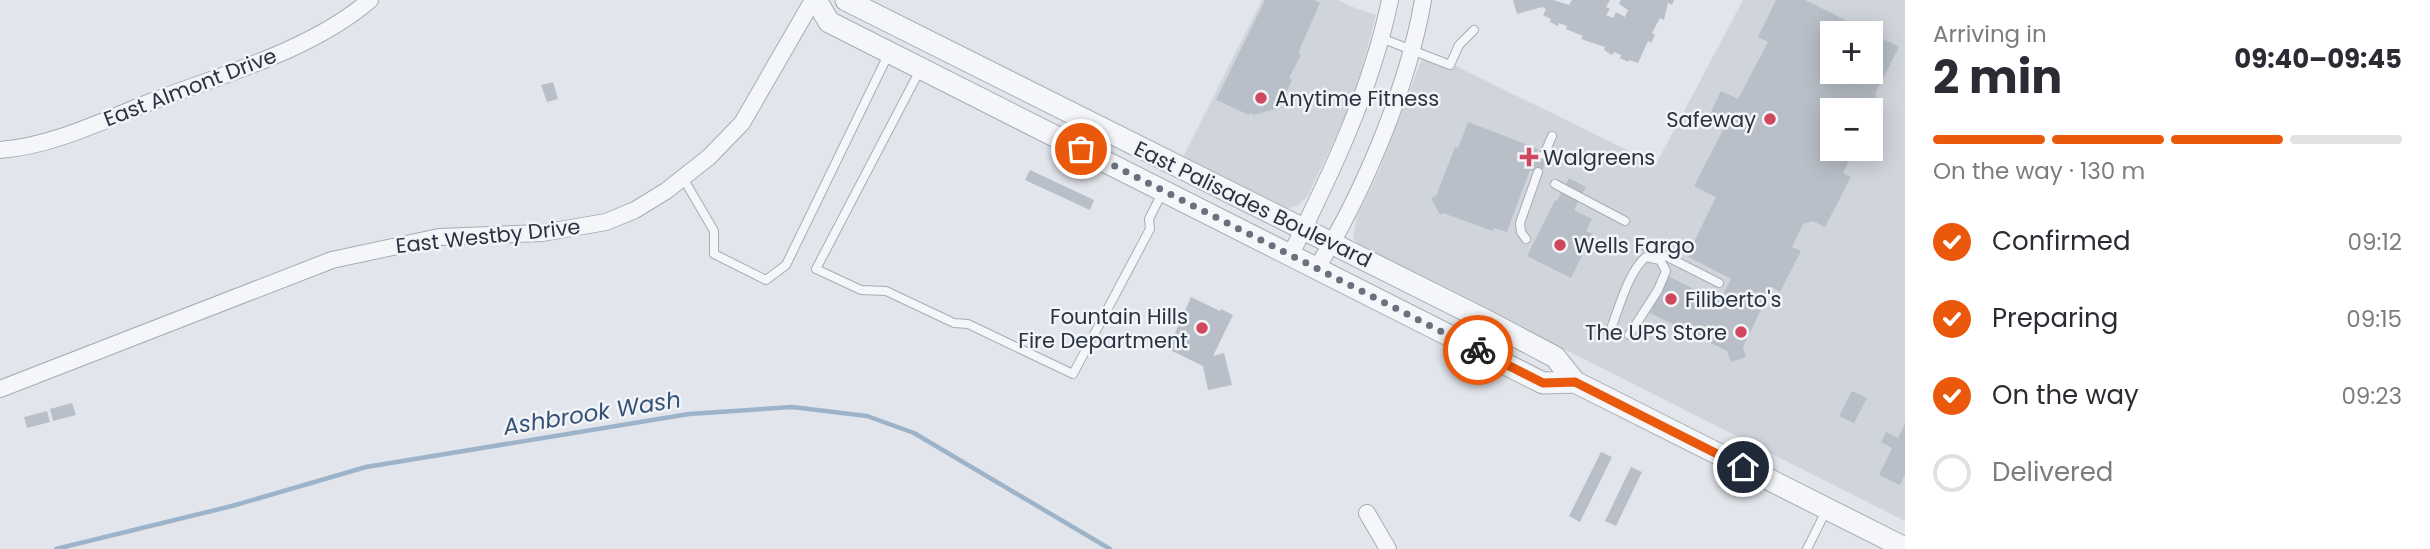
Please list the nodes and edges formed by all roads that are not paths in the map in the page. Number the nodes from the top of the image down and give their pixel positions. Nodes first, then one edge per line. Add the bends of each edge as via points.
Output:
1 (370, 0) edge
2 (814, 0) edge
3 (846, 0) edge
4 (1390, 0) edge
5 (1423, 0) edge
6 (1474, 30) dead end
7 (1381, 38) junction
8 (1412, 48) junction
9 (889, 52) junction
10 (921, 68) junction
11 (1552, 136) dead end
12 (0, 150) edge
13 (1544, 155) dead end
14 (1538, 172) dead end
15 (683, 178) junction
16 (1555, 184) dead end
17 (1163, 190) junction
18 (1625, 221) dead end
19 (1303, 230) junction
20 (1526, 239) dead end
21 (1333, 243) junction
22 (1642, 244) dead end
23 (1290, 256) junction
24 (1316, 269) junction
25 (1719, 283) dead end
26 (1612, 326) dead end
27 (1629, 335) dead end
28 (1575, 382) junction
29 (0, 389) edge
30 (1827, 509) junction
31 (1367, 513) dead end
32 (1905, 548) edge
33 (1388, 549) edge
34 (1807, 549) edge

1 - 12 street, East Almont Drive via 336,26 293,47 63,136
2 - 9 street, East Palisades Boulevard via 830,22
2 - 15 street, East Westby Drive via 742,123
3 - 19 street, East Palisades Boulevard
4 - 7 street
5 - 8 street
6 - 8 lane via 1450,65
7 - 8 lane
7 - 19 street via 1355,117
8 - 21 street via 1373,158
9 - 10 street, East Palisades Boulevard
9 - 15 lane via 786,265 766,279 714,254 714,231
10 - 17 street, East Palisades Boulevard
10 - 17 lane via 816,268 861,290 887,291 954,323 968,324 1073,374 1150,229 1149,219
11 - 13 lane
14 - 20 lane via 1520,223
15 - 29 street, East Westby Drive via 635,210 606,222 542,233 439,237 332,260
16 - 18 lane
17 - 23 street, East Palisades Boulevard
19 - 21 street, East Palisades Boulevard
19 - 23 street
21 - 24 street
21 - 28 street, East Palisades Boulevard via 1555,357
22 - 25 lane
23 - 24 street, East Palisades Boulevard
24 - 28 street, East Palisades Boulevard via 1543,383
26 - 27 lane via 1642,260 1660,260 1666,271
28 - 30 street, East Palisades Boulevard
30 - 32 street, East Palisades Boulevard
30 - 34 lane
31 - 33 street

